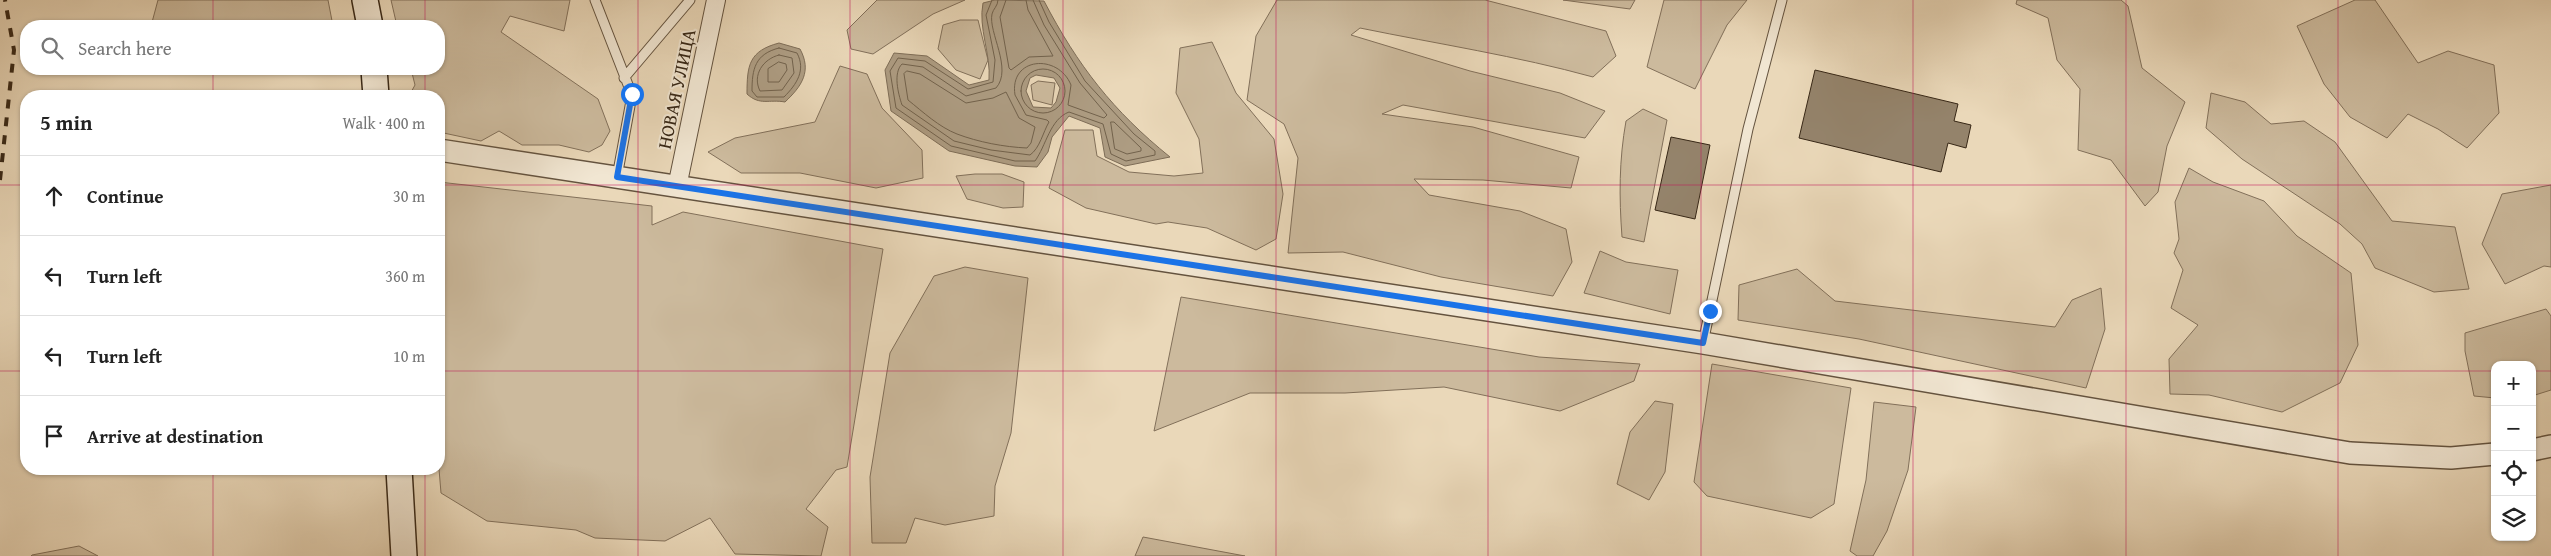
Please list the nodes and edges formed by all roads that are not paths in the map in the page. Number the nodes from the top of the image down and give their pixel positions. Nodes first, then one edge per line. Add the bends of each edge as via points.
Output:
1 (366, 0) edge
2 (595, 0) edge
3 (690, 0) edge
4 (716, 0) edge
5 (1782, 0) edge
6 (369, 20) edge
7 (374, 75) edge
8 (624, 78) junction
9 (376, 90) edge
10 (445, 151) edge
11 (617, 177) junction
12 (677, 187) junction
13 (1703, 343) junction
14 (2551, 446) edge
15 (2536, 449) edge
16 (2491, 454) edge
17 (399, 475) edge
18 (404, 556) edge

1 - 6 main road
2 - 8 lane
3 - 8 lane
4 - 12 street, НОВАЯ УЛИЦА
5 - 13 lane via 1748,129
7 - 9 main road
8 - 11 lane via 632,94
10 - 11 street
11 - 12 street
12 - 13 street
13 - 16 street via 2350,453 2451,458
14 - 15 street
17 - 18 main road

